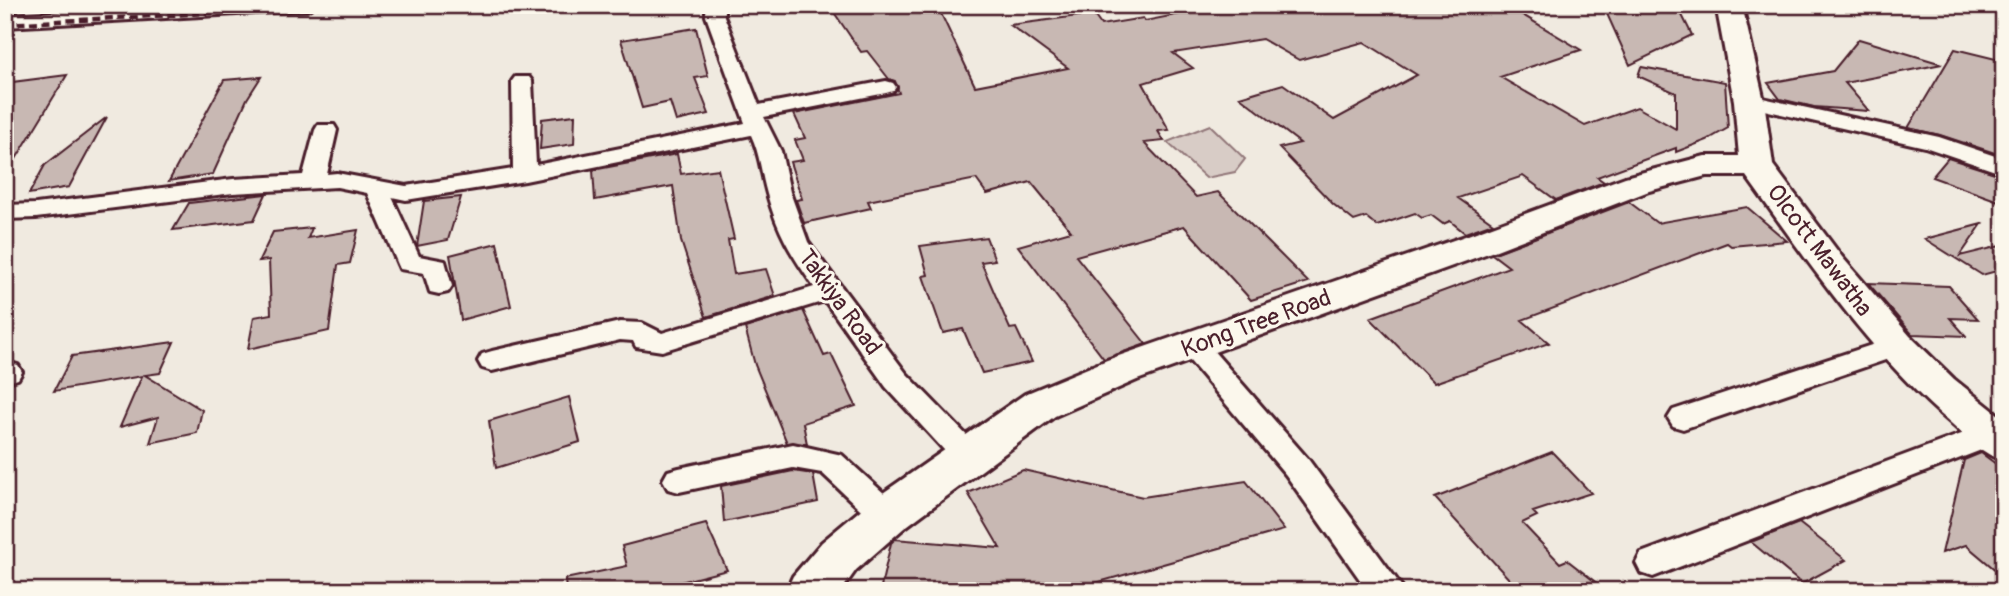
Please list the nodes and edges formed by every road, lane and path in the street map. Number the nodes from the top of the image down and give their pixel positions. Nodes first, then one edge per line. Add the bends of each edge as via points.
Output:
1 (306, 5) edge
2 (715, 5) edge
3 (1729, 5) edge
4 (5, 21) edge
5 (522, 81) dead end
6 (886, 87) dead end
7 (1749, 101) junction
8 (755, 120) junction
9 (326, 131) dead end
10 (1756, 166) junction
11 (2004, 167) edge
12 (525, 174) junction
13 (313, 182) junction
14 (377, 189) junction
15 (5, 212) edge
16 (439, 286) dead end
17 (829, 291) junction
18 (1194, 346) junction
19 (1896, 346) junction
20 (492, 361) dead end
21 (1683, 418) dead end
22 (1997, 439) edge
23 (967, 455) junction
24 (679, 480) dead end
25 (887, 515) junction
26 (1653, 563) dead end
27 (811, 591) edge
28 (1388, 591) edge

1 - 4 street
2 - 8 street, Takkiya Road via 715,16
3 - 7 main road, Olcott Mawatha
5 - 12 street
6 - 8 street
7 - 10 main road, Olcott Mawatha
7 - 11 street via 1931,142
8 - 12 street
8 - 17 street, Takkiya Road via 770,151 796,243
9 - 13 street
10 - 18 main road, Kong Tree Road via 1705,166 1637,184
10 - 19 main road, Olcott Mawatha
12 - 14 street via 406,192
13 - 14 street via 337,180
13 - 15 street via 233,186
14 - 16 street via 409,263 436,267
17 - 20 street via 662,342 646,340 642,332 620,331
17 - 23 street, Takkiya Road via 896,380
18 - 23 main road, Kong Tree Road via 1040,405
18 - 28 street via 1297,467
19 - 21 street
19 - 22 main road, Olcott Mawatha
22 - 26 street
23 - 25 main road, Kong Tree Road
24 - 25 street via 793,456 831,463
25 - 27 main road, Kong Tree Road via 839,556

